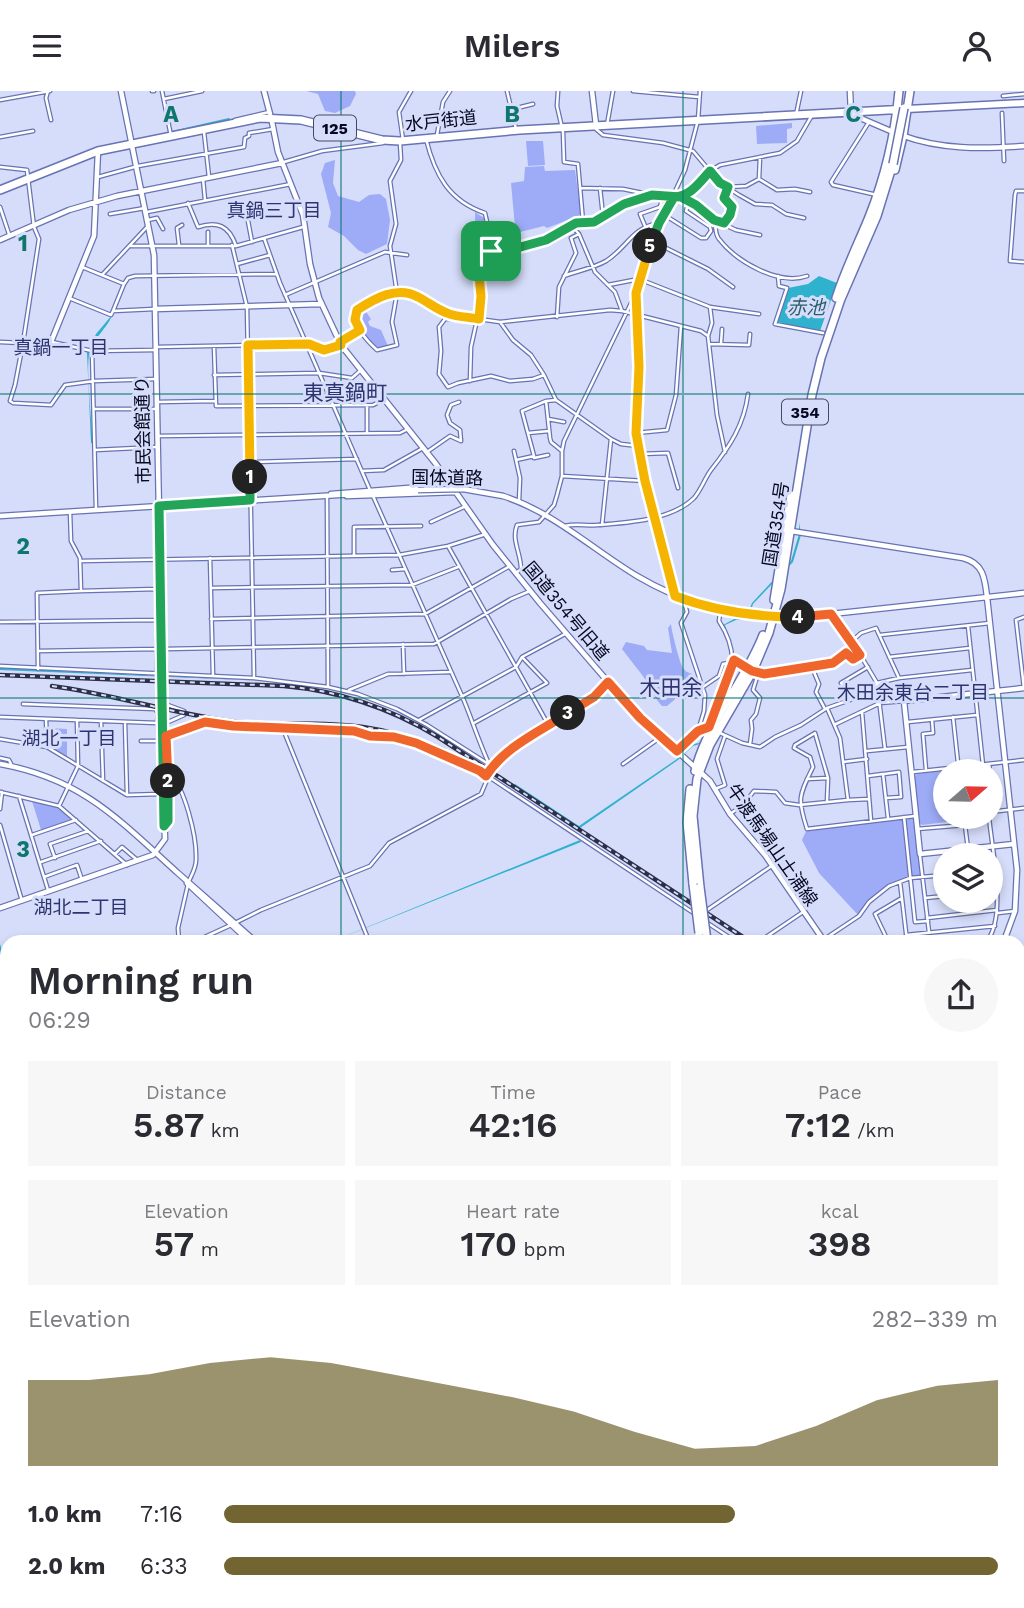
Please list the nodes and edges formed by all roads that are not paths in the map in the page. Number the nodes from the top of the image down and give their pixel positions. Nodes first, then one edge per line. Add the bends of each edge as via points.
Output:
1 (49, 91) edge
2 (121, 91) edge
3 (162, 91) edge
4 (201, 91) edge
5 (264, 91) edge
6 (411, 91) edge
7 (450, 91) edge
8 (507, 91) edge
9 (558, 91) edge
10 (592, 91) edge
11 (613, 91) edge
12 (633, 91) edge
13 (700, 91) edge
14 (801, 91) edge
15 (850, 91) edge
16 (904, 91) edge
17 (1003, 93) edge
18 (1024, 94) edge
19 (699, 97) junction
20 (164, 99) junction
21 (0, 100) edge
22 (1024, 103) edge
23 (533, 104) dead end
24 (1004, 104) junction
25 (902, 109) junction
26 (512, 110) junction
27 (867, 111) junction
28 (850, 112) junction
29 (270, 113) joint
30 (1002, 113) dead end
31 (811, 114) junction
32 (796, 115) junction
33 (51, 120) dead end
34 (698, 120) junction
35 (863, 120) junction
36 (272, 122) dead end
37 (233, 123) junction
38 (869, 123) junction
39 (596, 125) junction
40 (607, 125) junction
41 (562, 127) junction
42 (203, 129) junction
43 (273, 129) junction
44 (517, 130) junction
45 (33, 131) dead end
46 (893, 132) junction
47 (171, 136) junction
48 (903, 136) junction
49 (0, 137) edge
50 (438, 138) junction
51 (426, 139) junction
52 (399, 141) junction
53 (133, 143) junction
54 (1024, 146) edge
55 (1004, 148) junction
56 (690, 150) junction
57 (98, 151) junction
58 (207, 155) junction
59 (760, 157) junction
60 (1004, 161) dead end
61 (282, 163) junction
62 (138, 166) junction
63 (0, 167) edge
64 (710, 171) junction
65 (97, 177) junction
66 (206, 177) junction
67 (29, 178) junction
68 (759, 179) junction
69 (291, 184) junction
70 (728, 187) junction
71 (580, 188) junction
72 (600, 188) junction
73 (0, 190) edge
74 (142, 190) junction
75 (1024, 191) edge
76 (810, 192) dead end
77 (652, 195) junction
78 (877, 195) junction
79 (663, 196) junction
80 (674, 197) junction
81 (681, 197) junction
82 (205, 200) junction
83 (95, 202) junction
84 (689, 202) junction
85 (188, 203) junction
86 (0, 207) edge
87 (146, 210) junction
88 (110, 214) dead end
89 (665, 215) junction
90 (604, 217) junction
91 (804, 218) dead end
92 (714, 220) junction
93 (248, 221) dead end
94 (583, 222) junction
95 (149, 223) junction
96 (659, 223) junction
97 (724, 223) junction
98 (34, 224) junction
99 (182, 225) dead end
100 (306, 226) junction
101 (572, 226) junction
102 (645, 226) junction
103 (163, 229) dead end
104 (208, 232) dead end
105 (579, 234) junction
106 (760, 235) dead end
107 (10, 236) junction
108 (264, 238) junction
109 (0, 240) edge
110 (652, 241) junction
111 (252, 242) junction
112 (178, 245) junction
113 (208, 245) junction
114 (131, 246) junction
115 (153, 246) junction
116 (234, 246) junction
117 (390, 246) junction
118 (491, 251) junction
119 (384, 252) junction
120 (391, 254) junction
121 (270, 255) junction
122 (407, 255) dead end
123 (1024, 262) edge
124 (237, 264) junction
125 (593, 266) junction
126 (82, 267) junction
127 (276, 274) junction
128 (102, 275) junction
129 (240, 275) junction
130 (155, 276) junction
131 (564, 276) junction
132 (807, 276) dead end
133 (778, 277) junction
134 (639, 279) junction
135 (316, 282) junction
136 (124, 283) junction
137 (608, 285) junction
138 (733, 287) dead end
139 (397, 293) junction
140 (636, 293) junction
141 (285, 295) junction
142 (69, 297) junction
143 (839, 299) junction
144 (321, 304) junction
145 (289, 306) junction
146 (247, 307) junction
147 (710, 307) junction
148 (155, 309) junction
149 (113, 311) junction
150 (625, 311) junction
151 (759, 314) dead end
152 (636, 316) junction
153 (466, 317) junction
154 (557, 317) junction
155 (479, 319) junction
156 (500, 322) junction
157 (681, 326) junction
158 (722, 329) dead end
159 (360, 330) junction
160 (823, 333) junction
161 (750, 334) dead end
162 (708, 336) junction
163 (0, 341) edge
164 (51, 342) joint
165 (23, 343) junction
166 (306, 344) junction
167 (340, 344) junction
168 (709, 344) junction
169 (721, 344) junction
170 (248, 345) junction
171 (214, 346) junction
172 (156, 348) junction
173 (92, 351) junction
174 (360, 370) junction
175 (319, 373) junction
176 (248, 374) junction
177 (214, 375) junction
178 (544, 375) junction
179 (156, 379) junction
180 (94, 381) junction
181 (470, 381) junction
182 (748, 394) dead end
183 (386, 399) junction
184 (556, 400) junction
185 (215, 401) junction
186 (546, 401) junction
187 (157, 402) junction
188 (459, 402) dead end
189 (332, 404) junction
190 (367, 405) junction
191 (249, 406) junction
192 (94, 409) junction
193 (157, 409) junction
194 (579, 414) junction
195 (548, 419) junction
196 (564, 422) dead end
197 (409, 429) junction
198 (549, 431) junction
199 (346, 433) junction
200 (367, 433) junction
201 (528, 433) junction
202 (636, 433) junction
203 (250, 435) junction
204 (157, 436) junction
205 (611, 439) junction
206 (638, 446) junction
207 (157, 447) junction
208 (95, 450) junction
209 (425, 450) junction
210 (514, 451) dead end
211 (562, 451) junction
212 (725, 452) junction
213 (641, 454) junction
214 (548, 455) dead end
215 (534, 456) junction
216 (357, 459) junction
217 (516, 460) junction
218 (250, 462) junction
219 (362, 471) junction
220 (562, 476) junction
221 (607, 478) junction
222 (645, 481) junction
223 (450, 482) junction
224 (678, 488) dead end
225 (370, 490) junction
226 (457, 492) junction
227 (327, 495) junction
228 (344, 495) junction
229 (373, 496) junction
230 (250, 500) junction
231 (519, 501) junction
232 (466, 505) junction
233 (159, 506) junction
234 (96, 510) junction
235 (70, 512) junction
236 (547, 515) junction
237 (0, 516) edge
238 (654, 516) junction
239 (431, 522) dead end
240 (602, 525) junction
241 (386, 526) junction
242 (421, 526) dead end
243 (565, 526) junction
244 (786, 529) junction
245 (486, 534) junction
246 (448, 546) junction
247 (399, 555) junction
248 (354, 556) junction
249 (327, 557) junction
250 (210, 558) junction
251 (251, 558) junction
252 (80, 561) junction
253 (160, 561) junction
254 (510, 566) junction
255 (458, 567) junction
256 (405, 569) junction
257 (392, 570) dead end
258 (516, 573) junction
259 (412, 585) junction
260 (327, 587) junction
261 (211, 588) junction
262 (251, 588) junction
263 (157, 589) junction
264 (471, 589) junction
265 (81, 591) junction
266 (530, 591) junction
267 (1024, 593) edge
268 (675, 596) junction
269 (987, 597) junction
270 (685, 599) junction
271 (720, 613) dead end
272 (425, 614) junction
273 (485, 614) junction
274 (831, 614) junction
275 (327, 617) junction
276 (1024, 617) edge
277 (252, 618) junction
278 (157, 619) junction
279 (211, 619) junction
280 (37, 621) junction
281 (0, 622) edge
282 (990, 623) junction
283 (968, 626) junction
284 (567, 633) junction
285 (880, 635) junction
286 (1018, 637) junction
287 (1024, 637) edge
288 (852, 641) junction
289 (438, 642) junction
290 (403, 644) junction
291 (328, 646) junction
292 (253, 647) junction
293 (212, 648) junction
294 (970, 648) junction
295 (157, 649) junction
296 (165, 649) junction
297 (38, 651) junction
298 (860, 655) junction
299 (522, 657) junction
300 (889, 657) junction
301 (1022, 660) edge
302 (734, 661) junction
303 (811, 665) junction
304 (0, 666) edge
305 (516, 667) junction
306 (867, 667) junction
307 (38, 669) junction
308 (972, 670) junction
309 (450, 671) junction
310 (753, 671) junction
311 (157, 673) junction
312 (166, 674) junction
313 (404, 674) junction
314 (213, 676) junction
315 (254, 678) junction
316 (899, 678) junction
317 (608, 682) junction
318 (877, 683) junction
319 (328, 687) junction
320 (702, 688) junction
321 (1024, 688) edge
322 (346, 691) junction
323 (998, 691) junction
324 (530, 692) junction
325 (975, 693) junction
326 (462, 696) junction
327 (850, 700) junction
328 (904, 701) junction
329 (880, 703) junction
330 (23, 704) dead end
331 (165, 704) dead end
332 (826, 708) junction
333 (862, 712) junction
334 (977, 715) junction
335 (0, 717) edge
336 (953, 717) junction
337 (46, 719) junction
338 (77, 720) junction
339 (419, 720) junction
340 (932, 720) junction
341 (102, 721) junction
342 (125, 722) junction
343 (906, 722) junction
344 (157, 723) junction
345 (166, 723) junction
346 (473, 723) junction
347 (836, 725) junction
348 (549, 726) junction
349 (283, 729) junction
350 (713, 729) junction
351 (698, 731) junction
352 (166, 736) junction
353 (725, 736) junction
354 (661, 737) junction
355 (0, 739) edge
356 (141, 741) dead end
357 (159, 741) junction
358 (750, 744) junction
359 (47, 747) junction
360 (908, 747) junction
361 (886, 749) junction
362 (677, 751) junction
363 (867, 751) junction
364 (0, 758) edge
365 (867, 759) junction
366 (958, 759) edge
367 (982, 759) edge
368 (1024, 760) edge
369 (842, 762) junction
370 (1005, 762) junction
371 (0, 764) edge
372 (623, 764) dead end
373 (12, 766) junction
374 (78, 766) junction
375 (491, 767) junction
376 (697, 768) junction
377 (168, 771) junction
378 (926, 771) junction
379 (933, 771) edge
380 (911, 772) junction
381 (883, 773) junction
382 (486, 776) junction
383 (868, 776) junction
384 (828, 778) junction
385 (807, 779) junction
386 (103, 781) junction
387 (69, 786) junction
388 (715, 789) junction
389 (1, 792) edge
390 (127, 795) junction
391 (160, 795) junction
392 (19, 796) junction
393 (869, 799) junction
394 (886, 799) junction
395 (848, 800) junction
396 (827, 801) junction
397 (799, 805) junction
398 (59, 806) junction
399 (1024, 808) edge
400 (0, 809) edge
401 (1010, 810) junction
402 (1003, 811) edge
403 (730, 814) junction
404 (916, 816) junction
405 (904, 817) junction
406 (888, 819) junction
407 (76, 820) junction
408 (871, 821) junction
409 (0, 825) edge
410 (164, 826) junction
411 (933, 828) edge
412 (917, 829) junction
413 (88, 831) junction
414 (31, 835) junction
415 (101, 841) junction
416 (1014, 844) junction
417 (1003, 846) edge
418 (155, 852) junction
419 (933, 853) edge
420 (115, 854) junction
421 (920, 854) junction
422 (55, 858) junction
423 (138, 861) junction
424 (40, 863) junction
425 (127, 865) junction
426 (773, 865) junction
427 (933, 876) edge
428 (44, 877) junction
429 (343, 877) junction
430 (923, 877) junction
431 (911, 878) junction
432 (82, 880) junction
433 (900, 881) junction
434 (188, 883) junction
435 (697, 885) junction
436 (1021, 886) edge
437 (49, 892) junction
438 (933, 897) edge
439 (902, 898) junction
440 (925, 898) junction
441 (22, 901) junction
442 (0, 908) edge
443 (707, 910) dead end
444 (1015, 911) junction
445 (1024, 911) edge
446 (803, 912) junction
447 (1003, 912) edge
448 (989, 913) edge
449 (998, 913) edge
450 (927, 920) junction
451 (233, 924) junction
452 (995, 926) junction
453 (929, 933) junction
454 (179, 935) edge
455 (209, 935) edge
456 (243, 935) edge
457 (247, 935) edge
458 (367, 935) edge
459 (699, 935) edge
460 (706, 935) edge
461 (726, 935) edge
462 (769, 935) edge
463 (819, 935) edge
464 (832, 935) edge
465 (885, 935) edge
466 (906, 935) joint
467 (992, 935) edge
468 (1006, 935) edge

1 - 21 street
1 - 33 street
2 - 53 street, 市民会館通り
3 - 20 street
4 - 20 street
5 - 29 street
6 - 52 street via 399,112
7 - 50 street via 442,107
8 - 26 street
9 - 41 street via 556,106
10 - 39 street
11 - 40 street
12 - 19 street
13 - 19 street
14 - 32 street
15 - 28 street
16 - 25 highway
17 - 18 street
17 - 24 street
19 - 34 street
20 - 47 street
22 - 24 main road, 水戸街道
23 - 26 street
24 - 25 main road, 水戸街道
25 - 27 highway, 水戸街道 / 125
25 - 46 highway
25 - 48 highway
25 - 143 highway, 国道354号 / 354, bridge via 877,216
26 - 44 street
27 - 28 highway, 水戸街道 / 125
27 - 35 street
28 - 31 highway, 水戸街道 / 125
28 - 35 street
29 - 37 street via 240,117
30 - 55 street
31 - 32 highway, 水戸街道 / 125
31 - 59 street via 796,143 778,155
32 - 34 highway, 水戸街道 / 125
34 - 40 highway, 水戸街道 / 125
34 - 56 street
35 - 38 street
36 - 43 street, 国道354号旧道
37 - 42 highway, 水戸街道 / 125
37 - 52 highway, 水戸街道 / 125 via 292,119
38 - 46 street
38 - 78 street via 831,182
39 - 40 highway, 水戸街道 / 125
39 - 41 highway, 水戸街道 / 125
39 - 56 street via 603,135
41 - 44 highway, 水戸街道 / 125
41 - 71 street via 564,162 578,165
42 - 47 highway, 水戸街道 / 125
42 - 58 street
43 - 58 street via 249,133 244,147
43 - 61 street, 国道354号旧道
44 - 50 highway, 水戸街道 / 125
45 - 49 street
46 - 48 street
46 - 78 highway
47 - 53 highway, 水戸街道 / 125
48 - 55 street via 934,146
48 - 143 highway via 881,217
50 - 51 highway, 水戸街道 / 125
51 - 52 highway, 水戸街道 / 125
51 - 118 street via 438,173 456,198 485,213
52 - 61 street via 322,151
52 - 117 street via 401,160 390,181 396,224
53 - 57 highway, 水戸街道 / 125
53 - 62 street, 市民会館通り
54 - 55 street
55 - 60 street
56 - 64 street
56 - 80 street
57 - 65 street
57 - 67 highway, 水戸街道 / 125
58 - 62 street
58 - 66 street
59 - 64 street via 729,162
59 - 68 street
61 - 66 street
61 - 69 street, 国道354号旧道
62 - 65 street
62 - 74 street, 市民会館通り
63 - 67 street via 27,170
64 - 70 street
64 - 81 street
65 - 83 street
66 - 74 street
66 - 82 street
67 - 73 highway, 水戸街道 / 125
67 - 98 street
68 - 70 street via 746,186
68 - 76 street via 777,190
69 - 82 street
69 - 100 street, 国道354号旧道
70 - 91 street via 755,204 772,205
70 - 97 street via 724,198 732,207
71 - 72 street
71 - 94 street
72 - 77 street
72 - 90 street
74 - 83 street
74 - 87 street, 市民会館通り
75 - 123 street via 1015,195 1010,261
77 - 79 street
77 - 90 street
78 - 143 highway via 845,272
79 - 80 street
79 - 102 street via 660,207 640,214
80 - 81 street
80 - 89 street
81 - 84 street
82 - 85 street
83 - 98 street
83 - 126 street via 94,236
84 - 89 street via 686,211 710,227 706,238
84 - 92 street
85 - 87 street
85 - 116 street via 198,227 211,223 224,227
86 - 107 street
87 - 88 street
87 - 95 street, 市民会館通り
89 - 96 street
90 - 94 street
92 - 97 street
92 - 133 street via 715,233 729,251
93 - 111 street
94 - 101 street
95 - 103 street via 157,218
95 - 114 street
95 - 115 street, 市民会館通り
96 - 102 street
96 - 110 street
97 - 106 street
98 - 107 street
98 - 165 street via 39,239
99 - 112 street via 177,228
100 - 108 street
100 - 135 street, 国道354号旧道
101 - 105 street
101 - 118 street via 546,240
102 - 125 street via 606,261
104 - 113 street
105 - 125 street
105 - 131 street via 571,238 576,253
107 - 109 street
108 - 111 street
108 - 121 street
110 - 134 street
110 - 138 street
111 - 116 street
112 - 113 street
112 - 115 street
113 - 116 street
114 - 115 street
114 - 128 street
115 - 130 street, 市民会館通り
116 - 124 street
117 - 119 street
117 - 120 street
118 - 155 street via 489,259 478,265
119 - 120 street
119 - 135 street
120 - 122 street
120 - 139 street
121 - 124 street
121 - 127 street
124 - 129 street
125 - 131 street
125 - 137 street
126 - 128 street
126 - 142 street
127 - 129 street
127 - 141 street
128 - 136 street
129 - 130 street
129 - 146 street
130 - 136 street via 131,277
130 - 148 street, 市民会館通り
131 - 154 street
132 - 133 street
133 - 160 street via 779,286 787,288 775,324
134 - 137 street
134 - 140 street
134 - 147 street
135 - 141 street
135 - 144 street, 国道354号旧道
136 - 149 street
137 - 150 street
139 - 153 street via 417,296 450,315
139 - 159 street via 357,310
139 - 159 street via 392,322 397,345 377,350
140 - 150 street
140 - 152 street
141 - 145 street
142 - 149 street
142 - 164 street
143 - 160 highway, 国道354号 / 354
143 - 244 highway, 国道354号 / 354 via 816,377
144 - 145 street
144 - 167 street, 国道354号旧道
145 - 146 street
145 - 166 street
146 - 148 street
146 - 170 street
147 - 151 street
147 - 162 street
148 - 149 street
148 - 172 street, 市民会館通り
150 - 152 street
150 - 154 street
150 - 194 street
152 - 157 street
152 - 202 street
153 - 155 street
153 - 181 street via 445,319 439,327 439,374 448,387
154 - 156 street
155 - 156 street
155 - 181 street via 471,347
156 - 178 street
157 - 162 street
157 - 202 street via 676,395 667,431
158 - 169 street
159 - 167 street
160 - 244 highway, 国道354号 / 354 via 809,388
161 - 169 street via 749,345
162 - 168 street
163 - 165 street
164 - 173 street
165 - 180 street via 13,403 51,405 65,385
166 - 167 street via 324,350
166 - 170 street
166 - 175 street
167 - 174 street, 国道354号旧道
168 - 169 street
168 - 212 street
170 - 171 street
170 - 176 street
171 - 172 street
171 - 177 street
172 - 173 street
172 - 179 street, 市民会館通り
173 - 180 street
174 - 175 street via 352,378
174 - 183 street, 国道354号旧道
175 - 176 street
175 - 189 street
176 - 177 street
176 - 191 street
177 - 185 street
178 - 181 street
178 - 184 street
179 - 180 street
179 - 187 street, 市民会館通り
180 - 192 street
182 - 212 street via 740,428
183 - 190 street
183 - 197 street, 国道354号旧道
184 - 186 street
184 - 194 street
185 - 187 street
185 - 191 street via 216,406
186 - 195 street
186 - 201 street via 522,411
187 - 193 street, 市民会館通り
188 - 209 street via 447,415 460,430 461,441 450,436
189 - 190 street
189 - 191 street
189 - 199 street
190 - 200 street
191 - 203 street
192 - 193 street
192 - 208 street
193 - 204 street, 市民会館通り
194 - 205 street
194 - 211 street
195 - 196 street
195 - 198 street
197 - 200 street
197 - 209 street, 国道354号旧道
198 - 201 street
198 - 211 street via 551,442
199 - 200 street
199 - 203 street
199 - 216 street
201 - 215 street
202 - 206 street
203 - 204 street
203 - 218 street
204 - 207 street, 市民会館通り
205 - 206 street
205 - 221 street
206 - 213 street
207 - 208 street
207 - 233 street, 市民会館通り
208 - 234 street
209 - 219 street via 384,470
209 - 223 street, 国道354号旧道
210 - 217 street
211 - 220 street
212 - 238 street via 695,497
213 - 222 street
213 - 224 street via 668,453
214 - 215 street
215 - 217 street
216 - 218 street
216 - 219 street
217 - 231 street
218 - 230 street
219 - 225 street
220 - 221 street
220 - 236 street
221 - 222 street
221 - 240 street
222 - 238 street
223 - 225 street
223 - 226 street, 国道354号旧道
225 - 227 street
226 - 229 street
226 - 232 street, 国道354号旧道
227 - 228 street, 国体道路
227 - 230 street, 国体道路
227 - 249 street
228 - 229 street
228 - 231 street, 国体道路, bridge via 463,489
229 - 241 street
230 - 233 street, 国体道路
230 - 251 street
231 - 236 street, 国体道路
232 - 239 street
232 - 245 street, 国道354号旧道
233 - 234 street, 国体道路
233 - 253 street, 市民会館通り
234 - 235 street, 国体道路
235 - 237 street, 国体道路
235 - 252 street via 71,541
236 - 243 street, 国体道路
236 - 258 street via 539,522 517,525 514,533 521,569
238 - 240 street
238 - 268 street
240 - 243 street
241 - 242 street
241 - 247 street
241 - 248 street via 354,527
243 - 268 street, 国体道路 via 636,576
244 - 269 street via 971,560 982,571
244 - 310 highway, 国道354号 / 354 via 777,607
245 - 246 street
245 - 254 street, 国道354号旧道
246 - 247 street
246 - 255 street
247 - 248 street
247 - 256 street
248 - 249 street
249 - 251 street
249 - 260 street
250 - 251 street
250 - 253 street
250 - 261 street
251 - 262 street
252 - 253 street
252 - 265 street
253 - 263 street
253 - 296 street
253 - 410 street, 市民会館通り, bridge
254 - 258 street, 国道354号旧道
254 - 264 street
255 - 259 street
255 - 264 street
256 - 257 street
256 - 259 street
258 - 266 street, 国道354号旧道
259 - 260 street
259 - 272 street
260 - 262 street
260 - 275 street
261 - 262 street
261 - 279 street
262 - 277 street
263 - 265 street
263 - 278 street
264 - 272 street
264 - 273 street
265 - 280 street via 37,592
266 - 273 street
266 - 284 street, 国道354号旧道
267 - 269 street, 国体道路
268 - 270 street, 国体道路
269 - 274 street, 国体道路
269 - 282 street
270 - 274 street, 国体道路, bridge via 740,613 784,617
270 - 320 street via 687,612 681,624
271 - 302 street
272 - 275 street
272 - 289 street
273 - 289 street
273 - 305 street
274 - 288 street
275 - 277 street
275 - 291 street
276 - 286 street via 1016,620
277 - 279 street
277 - 292 street
278 - 280 street
278 - 295 street
279 - 293 street
280 - 281 street
280 - 297 street
282 - 283 street
282 - 323 street
283 - 285 street
283 - 294 street
284 - 299 street
284 - 317 street, 国道354号旧道
285 - 288 street via 876,628
285 - 300 street
286 - 287 street
286 - 301 street
288 - 298 street
289 - 290 street
289 - 309 street
290 - 291 street
290 - 313 street
291 - 292 street
291 - 319 street
292 - 293 street
292 - 315 street
293 - 296 street
293 - 314 street
294 - 300 street
294 - 308 street
295 - 297 street
295 - 311 street
296 - 312 street
297 - 307 street
298 - 303 street via 853,659 846,653 833,663
298 - 306 street
299 - 305 street
299 - 324 street via 547,683
300 - 316 street
301 - 321 street
302 - 310 street
302 - 320 street via 723,664 719,676
302 - 350 street
303 - 310 street via 788,671
303 - 332 street via 819,684 816,692
304 - 307 street
305 - 324 street
305 - 326 street
306 - 318 street
306 - 327 street via 841,683
307 - 311 street
308 - 316 street
308 - 325 street
309 - 313 street
309 - 326 street
310 - 350 highway, 国道354号 / 354
310 - 358 street via 753,688 760,698 751,720
311 - 312 street
312 - 314 street
313 - 322 street via 388,674
314 - 315 street
315 - 319 street
316 - 318 street
317 - 348 street via 594,697
317 - 354 street, 国道354号旧道
318 - 327 street
318 - 329 street
319 - 322 street
320 - 351 street via 705,703
321 - 323 street
322 - 339 street
323 - 325 street
323 - 370 street
324 - 346 street
324 - 348 street
325 - 328 street
325 - 334 street
326 - 339 street
326 - 346 street
327 - 332 street
328 - 329 street
328 - 343 street
329 - 333 street
329 - 361 street
330 - 344 street via 155,709
331 - 345 street via 184,713
332 - 347 street
332 - 358 street via 760,747
333 - 347 street
333 - 363 street
334 - 336 street
334 - 367 street
335 - 337 street
336 - 340 street
336 - 366 street
337 - 338 street
337 - 359 street
338 - 341 street
338 - 374 street
339 - 375 street
340 - 343 street
340 - 378 street via 933,733 923,734
341 - 342 street
341 - 386 street
342 - 344 street
342 - 390 street
343 - 360 street
344 - 345 street
344 - 357 street
345 - 352 street
346 - 375 street
347 - 369 street
348 - 375 street
349 - 352 street via 205,722
349 - 382 street via 394,737 437,751
349 - 429 street
350 - 351 street
350 - 353 street
350 - 376 highway, 国道354号 / 354
351 - 362 street
352 - 377 street
353 - 358 street
353 - 388 street via 717,759 725,785
354 - 362 street, 国道354号旧道
354 - 372 street
355 - 359 street
356 - 357 street
357 - 391 street
359 - 374 street
360 - 361 street
360 - 380 street
361 - 363 street
362 - 376 street, 国道354号旧道
363 - 365 street
364 - 373 street
365 - 369 street
365 - 383 street
368 - 370 street
369 - 395 street
370 - 401 street
371 - 373 street
373 - 387 street
374 - 386 street
374 - 387 street
375 - 382 street
376 - 388 street, 牛渡馬場山土浦線
376 - 435 highway, 国道354号 / 354 via 693,816
377 - 410 street via 168,821
377 - 434 street via 187,804 196,858
378 - 379 street
378 - 380 street
380 - 404 street
381 - 383 street
381 - 394 street
381 - 394 street via 899,772 901,797
382 - 429 street via 479,796 389,843 370,866
382 - 461 street
383 - 393 street
384 - 385 street
384 - 385 street via 815,733 794,745 810,757 813,767
384 - 396 street
385 - 397 street
386 - 390 street
387 - 398 street
387 - 418 street via 113,813
388 - 403 street, 牛渡馬場山土浦線
389 - 392 street
389 - 400 street
390 - 391 street
391 - 410 street
392 - 398 street
392 - 414 street
393 - 395 street
393 - 408 street
394 - 406 street
395 - 396 street
396 - 397 street
397 - 403 street via 785,803 776,792 754,790
397 - 408 street via 807,829
398 - 407 street
399 - 401 street
401 - 402 street
401 - 416 street
403 - 426 street, 牛渡馬場山土浦線
404 - 405 street
404 - 412 street
405 - 406 street
405 - 431 street
406 - 408 street
407 - 413 street
407 - 414 street
409 - 441 street
410 - 418 street, 市民会館通り via 164,839
411 - 412 street
412 - 421 street
413 - 415 street
413 - 422 street via 50,844
414 - 424 street
415 - 420 street
415 - 422 street
416 - 417 street
416 - 436 street
418 - 423 street
418 - 434 street
419 - 421 street
420 - 423 street via 122,847
420 - 425 street
421 - 430 street
422 - 424 street
423 - 425 street
424 - 428 street
425 - 432 street
426 - 443 street
426 - 446 street, 牛渡馬場山土浦線
427 - 430 street
428 - 432 street via 77,865
428 - 437 street
429 - 451 street
429 - 458 street
430 - 431 street
430 - 440 street
431 - 433 street
431 - 450 street via 915,922
432 - 437 street
433 - 439 street
433 - 464 street via 875,896 859,916
434 - 451 street
434 - 454 street
435 - 459 highway, 国道354号 / 354, bridge
435 - 460 highway, 国道354号 / 354, bridge
436 - 444 street
437 - 441 street
438 - 440 street
439 - 465 street via 875,914
439 - 466 street
440 - 450 street
441 - 442 street
444 - 445 street
444 - 447 street
444 - 468 street
446 - 462 street
446 - 463 street, 牛渡馬場山土浦線
448 - 450 street
449 - 452 street
450 - 453 street
451 - 455 street
451 - 456 street
451 - 457 street
452 - 453 street
452 - 467 street
453 - 466 street

